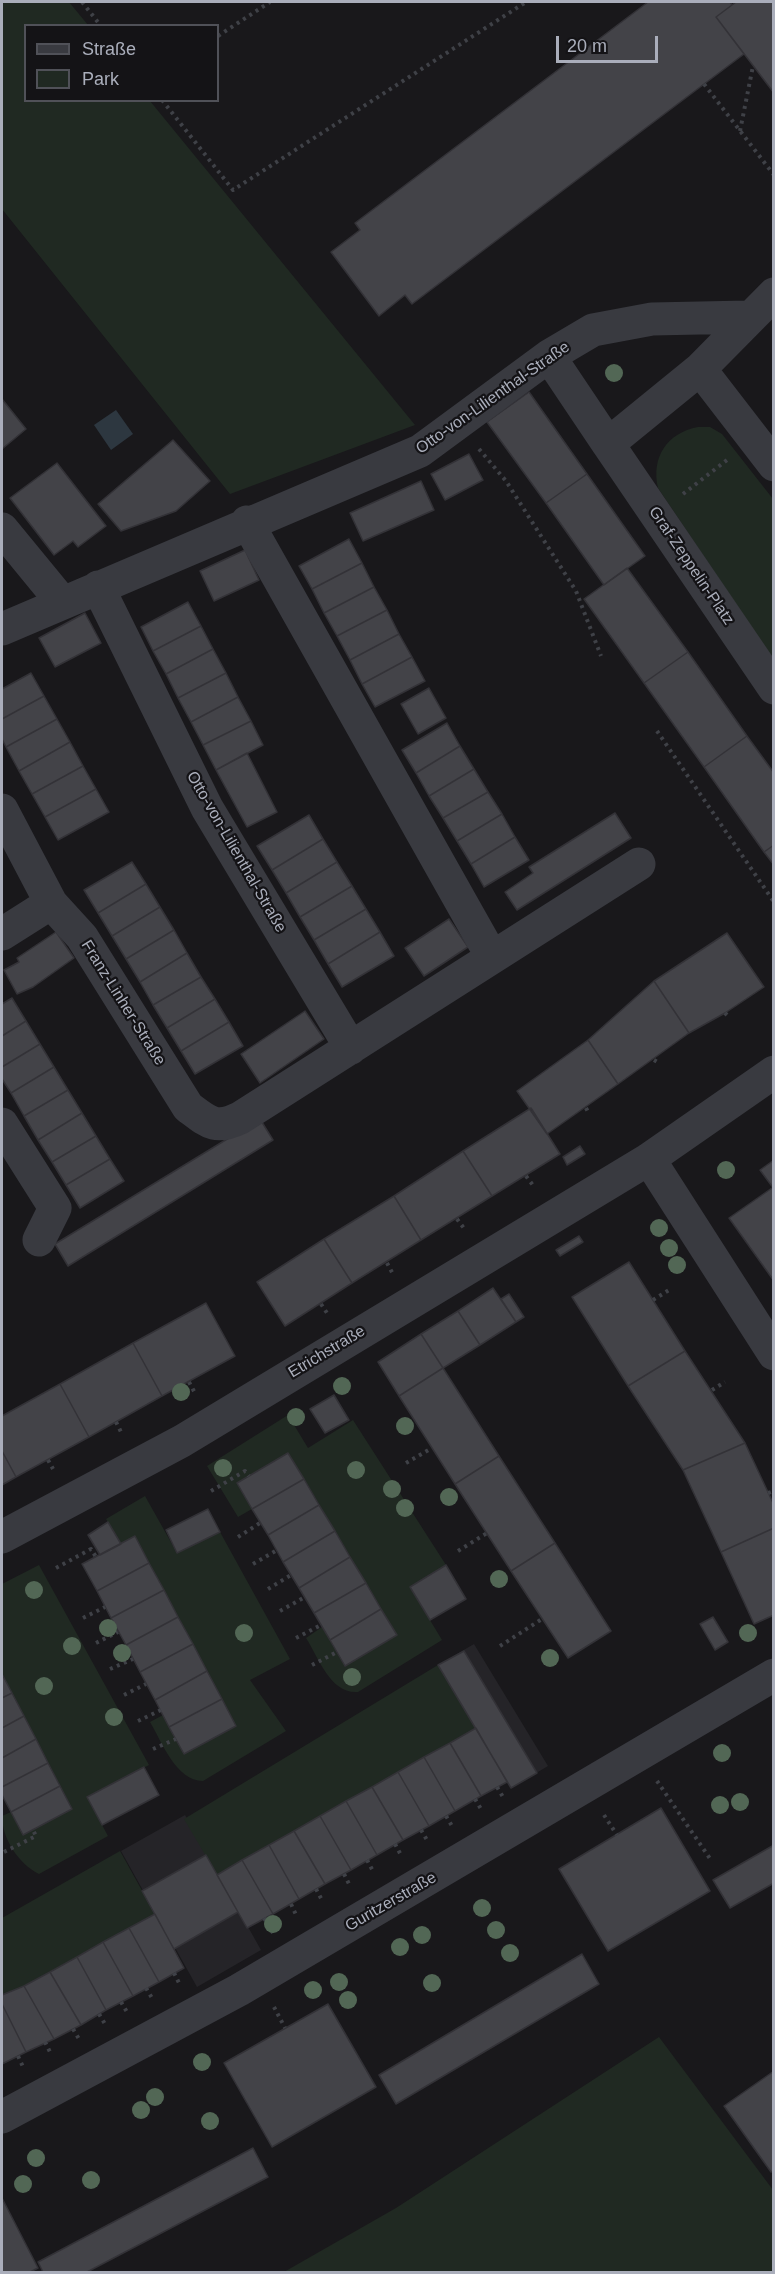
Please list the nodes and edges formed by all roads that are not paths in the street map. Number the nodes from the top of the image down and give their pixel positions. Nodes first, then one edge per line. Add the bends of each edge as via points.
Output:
1 (774, 294) edge
2 (748, 317) junction
3 (549, 356) junction
4 (700, 369) junction
5 (608, 444) junction
6 (764, 452) edge
7 (247, 522) junction
8 (2, 529) edge
9 (98, 587) junction
10 (62, 602) junction
11 (2, 628) edge
12 (774, 688) edge
13 (2, 810) edge
14 (639, 864) dead end
15 (51, 903) junction
16 (2, 934) edge
17 (492, 957) junction
18 (351, 1048) junction
19 (774, 1072) edge
20 (2, 1124) edge
21 (649, 1159) junction
22 (39, 1240) dead end
23 (774, 1354) edge
24 (2, 1537) edge
25 (774, 1675) edge
26 (2, 2117) edge

1 - 2 street
2 - 3 street, Otto-von-Lilienthal-Straße via 652,319 593,330
2 - 4 street
3 - 5 street, Graf-Zeppelin-Platz
3 - 7 street, Otto-von-Lilienthal-Straße via 420,451
4 - 5 street
4 - 6 street
5 - 12 street, Graf-Zeppelin-Platz
7 - 9 street, Otto-von-Lilienthal-Straße
7 - 17 street
8 - 10 street
9 - 10 street, Otto-von-Lilienthal-Straße
9 - 18 street, Otto-von-Lilienthal-Straße via 207,808
10 - 11 street, Otto-von-Lilienthal-Straße
13 - 15 street, Franz-Linher-Straße
14 - 17 street
15 - 16 street
15 - 18 street, Franz-Linher-Straße via 82,937 188,1107 214,1125 226,1125
17 - 18 street
19 - 21 street, Etrichstraße
20 - 22 street via 55,1208
21 - 23 street
21 - 24 street, Etrichstraße via 182,1440
25 - 26 street, Guritzerstraße via 590,1798

